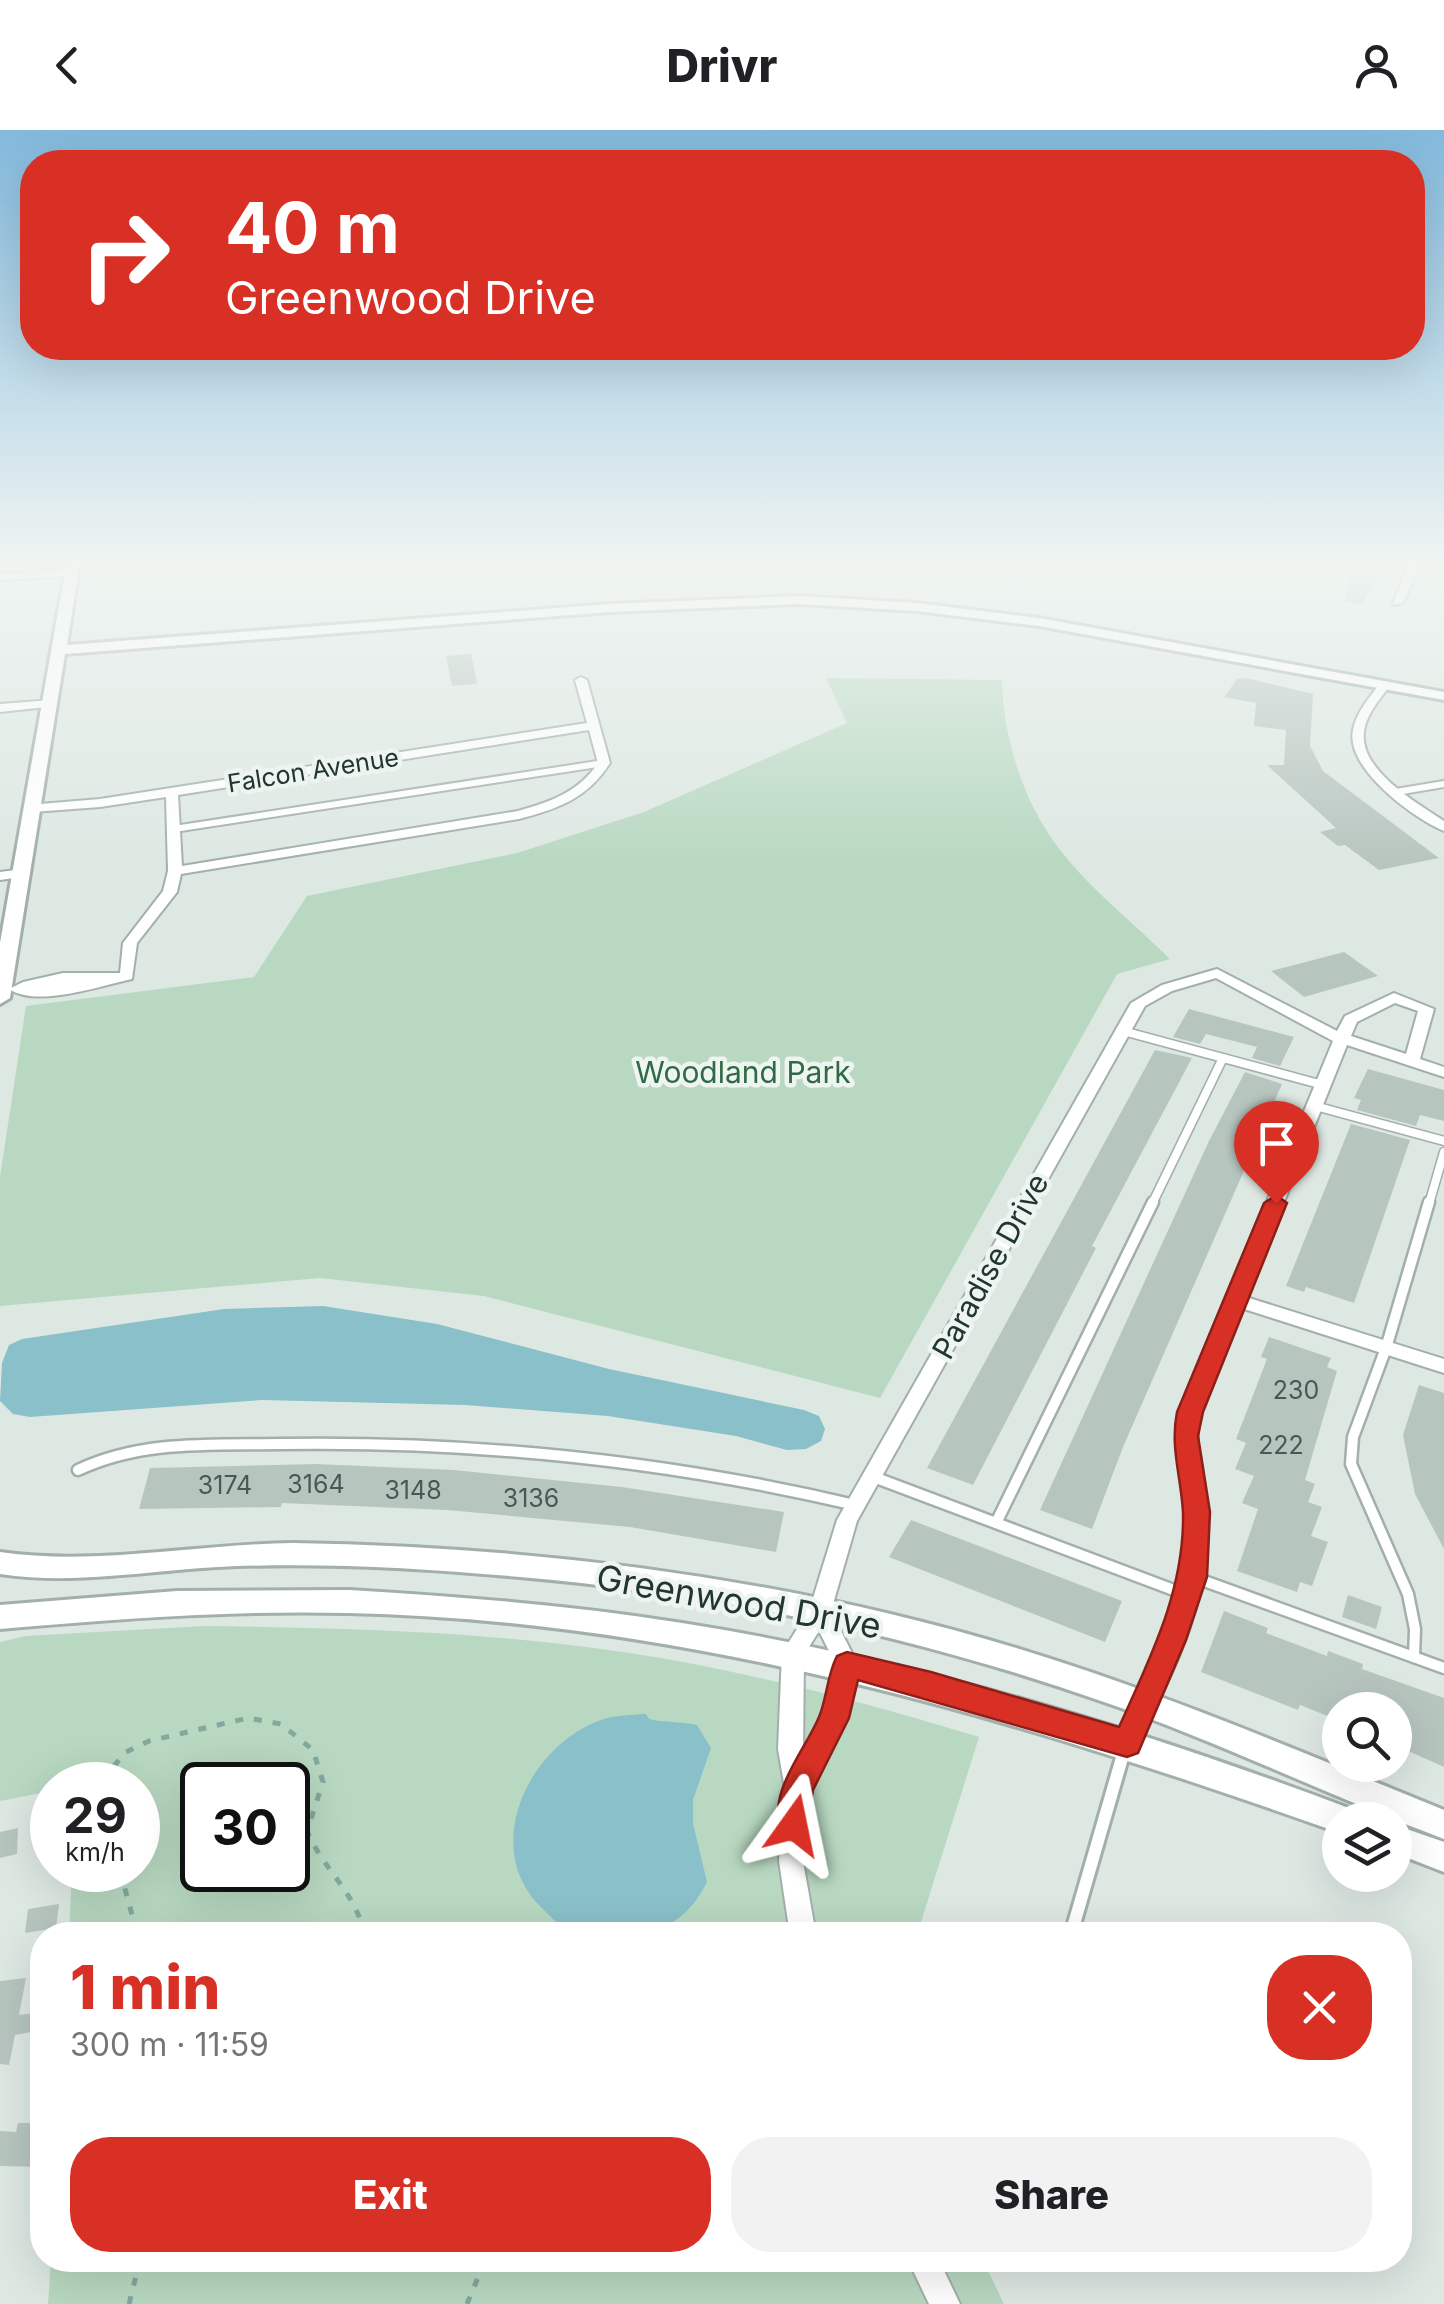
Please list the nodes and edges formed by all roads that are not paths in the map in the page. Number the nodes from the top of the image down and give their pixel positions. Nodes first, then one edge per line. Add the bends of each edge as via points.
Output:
1 (58, 661) edge
2 (1259, 661) edge
3 (582, 680) dead end
4 (1385, 684) junction
5 (1444, 696) edge
6 (52, 704) junction
7 (0, 708) edge
8 (593, 726) junction
9 (604, 764) junction
10 (1444, 784) edge
11 (172, 792) junction
12 (1396, 792) junction
13 (33, 808) junction
14 (1444, 827) edge
15 (174, 829) junction
16 (174, 871) junction
17 (22, 873) junction
18 (0, 876) edge
19 (6, 993) edge
20 (1123, 1031) junction
21 (1342, 1039) junction
22 (1222, 1058) junction
23 (1411, 1063) junction
24 (1444, 1072) edge
25 (1324, 1085) junction
26 (1315, 1106) junction
27 (1444, 1142) edge
28 (1444, 1152) edge
29 (1236, 1300) junction
30 (1386, 1348) junction
31 (1444, 1366) edge
32 (78, 1470) dead end
33 (872, 1476) junction
34 (855, 1505) junction
35 (996, 1523) junction
36 (0, 1563) edge
37 (1190, 1586) junction
38 (820, 1611) junction
39 (0, 1617) edge
40 (793, 1653) junction
41 (1414, 1657) junction
42 (847, 1665) junction
43 (1444, 1668) edge
44 (1144, 1705) junction
45 (1127, 1743) junction
46 (797, 1790) junction
47 (1322, 1813) edge
48 (1444, 1826) edge
49 (1412, 1846) edge
50 (1444, 1858) edge
51 (800, 1922) edge
52 (1075, 1922) edge
53 (930, 2272) edge
54 (945, 2304) edge

1 - 6 street
2 - 4 street
3 - 8 street
4 - 5 street
4 - 12 street via 1359,727 1358,746
6 - 7 street
6 - 13 street
8 - 9 street
8 - 11 street, Falcon Avenue
9 - 15 lane
9 - 16 street via 581,793 519,815
10 - 12 lane
11 - 13 street, Falcon Avenue
11 - 15 street
12 - 14 street
13 - 17 street
15 - 16 street
16 - 19 street via 170,892 130,944 127,976 42,980
17 - 18 street
17 - 19 street
20 - 21 street, Paradise Drive via 1139,1003 1218,972
20 - 22 lane
20 - 33 street, Paradise Drive
21 - 23 street
21 - 23 street via 1358,1012 1394,998 1417,1004 1426,1013
21 - 25 street
22 - 25 lane
22 - 35 lane
23 - 24 street
25 - 26 street
26 - 27 lane
26 - 29 street
28 - 30 lane
29 - 30 street
29 - 37 street via 1185,1436 1196,1512
30 - 31 street
30 - 41 lane via 1353,1438 1351,1464 1408,1594
32 - 34 lane via 130,1448 354,1441 660,1465
33 - 34 street, Paradise Drive
33 - 35 lane
34 - 38 street, Paradise Drive
35 - 37 lane
36 - 38 street, Greenwood Drive via 47,1568 240,1556 520,1566
37 - 41 lane
37 - 44 street
38 - 40 street, Paradise Drive
38 - 42 street
38 - 44 street, Greenwood Drive
39 - 40 street, Greenwood Drive via 136,1604 375,1600 634,1624
40 - 42 street, Greenwood Drive
40 - 46 street via 790,1750
41 - 43 lane
42 - 45 street, Greenwood Drive
42 - 46 street via 834,1718
44 - 45 street
44 - 48 street, Greenwood Drive
45 - 47 street, Greenwood Drive
45 - 52 lane
46 - 51 street via 791,1860
49 - 50 street
53 - 54 street

